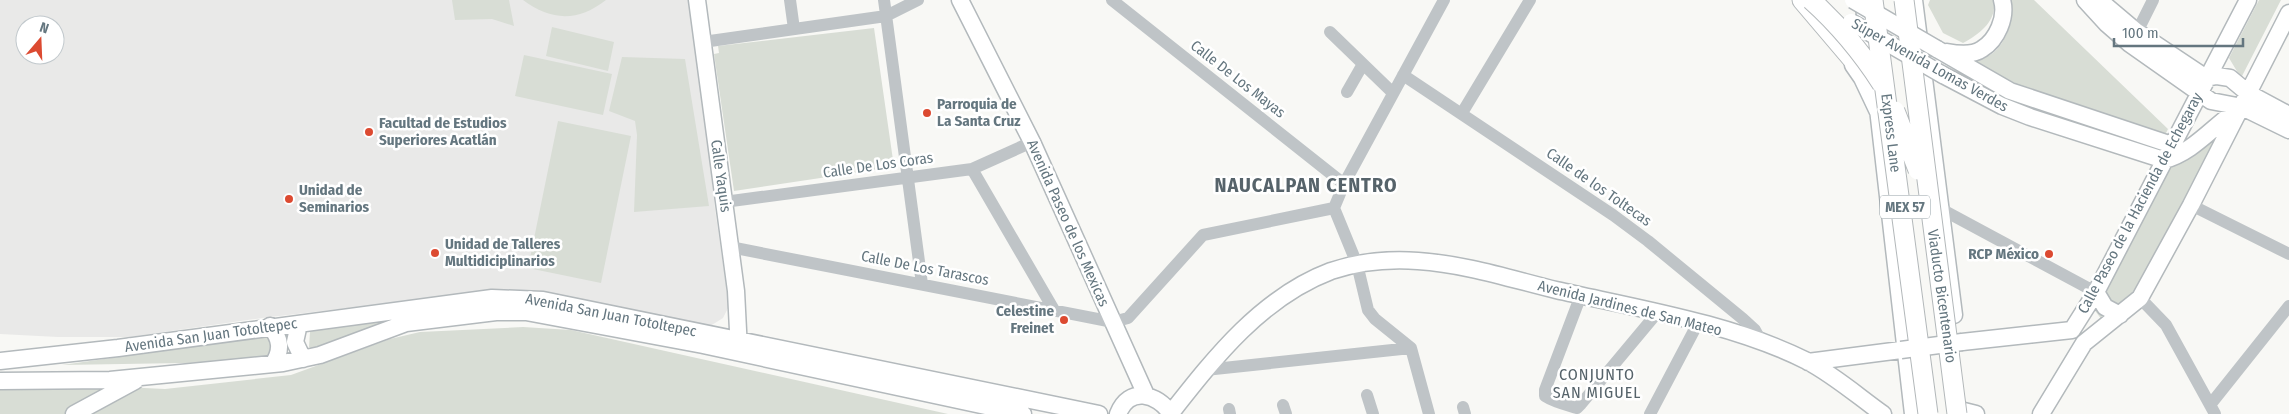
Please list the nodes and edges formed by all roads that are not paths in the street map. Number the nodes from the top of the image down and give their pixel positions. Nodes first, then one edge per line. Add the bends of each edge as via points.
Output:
1 (697, 0) edge
2 (790, 0) edge
3 (884, 0) edge
4 (918, 0) edge
5 (960, 0) edge
6 (1112, 0) edge
7 (1444, 0) edge
8 (1530, 0) edge
9 (1794, 0) edge
10 (1802, 0) edge
11 (1812, 0) edge
12 (1853, 0) edge
13 (1863, 0) edge
14 (1868, 0) edge
15 (1875, 0) edge
16 (1898, 0) edge
17 (2002, 0) edge
18 (2085, 0) edge
19 (2099, 0) edge
20 (2153, 0) edge
21 (2248, 0) edge
22 (1914, 2) edge
23 (2289, 14) edge
24 (886, 16) junction
25 (794, 30) junction
26 (1330, 32) dead end
27 (2136, 32) junction
28 (703, 42) junction
29 (1939, 50) junction
30 (1363, 64) junction
31 (1403, 75) junction
32 (2202, 85) junction
33 (1347, 92) dead end
34 (1393, 93) junction
35 (2245, 100) junction
36 (1462, 114) junction
37 (2289, 115) edge
38 (1882, 120) junction
39 (2289, 130) edge
40 (2138, 134) junction
41 (1032, 142) junction
42 (2172, 145) junction
43 (2135, 151) junction
44 (2164, 160) junction
45 (972, 169) junction
46 (907, 177) junction
47 (1344, 184) junction
48 (724, 202) junction
49 (2192, 205) junction
50 (1935, 206) junction
51 (1334, 208) junction
52 (730, 247) junction
53 (2289, 254) edge
54 (1356, 264) junction
55 (922, 284) junction
56 (736, 291) junction
57 (1581, 295) junction
58 (2094, 296) junction
59 (2140, 298) junction
60 (2289, 306) edge
61 (1054, 310) junction
62 (1657, 313) junction
63 (2120, 315) junction
64 (1113, 322) junction
65 (299, 324) junction
66 (1698, 324) junction
67 (270, 326) junction
68 (2101, 329) junction
69 (2072, 330) junction
70 (705, 333) junction
71 (1762, 343) junction
72 (2084, 343) junction
73 (145, 344) junction
74 (739, 347) junction
75 (1411, 348) junction
76 (0, 350) edge
77 (303, 359) junction
78 (0, 361) edge
79 (1808, 362) junction
80 (273, 364) junction
81 (1205, 370) junction
82 (0, 373) edge
83 (146, 376) junction
84 (0, 381) edge
85 (1146, 395) junction
86 (1367, 395) dead end
87 (2212, 409) edge
88 (1168, 410) edge
89 (1962, 413) edge
90 (74, 414) edge
91 (1024, 414) edge
92 (1099, 414) edge
93 (1118, 414) edge
94 (1373, 414) edge
95 (1429, 414) edge
96 (1650, 414) edge
97 (1883, 414) edge
98 (1914, 414) edge
99 (1918, 414) edge
100 (1928, 414) edge
101 (1932, 414) edge
102 (2041, 414) edge

1 - 28 main road, Calle Yaquis
2 - 25 street
3 - 24 street
4 - 24 street
5 - 41 main road, Avenida Paseo de los Mexicas
6 - 47 street, Calle De Los Mayas
7 - 31 street
8 - 36 street
9 - 38 main road via 1854,67
10 - 38 highway via 1864,73
11 - 43 main road, Súper Avenida Lomas Verdes, bridge via 2002,106
11 - 50 highway, bridge via 1866,59 1885,90
12 - 29 main road, Súper Avenida Lomas Verdes, bridge
13 - 38 main road
14 - 38 highway, bridge
15 - 100 highway, Express Lane, bridge
15 - 101 highway, MEX 57
16 - 89 highway, MEX 57
17 - 29 main road via 2002,20 1997,32 1981,50 1967,54
18 - 32 main road via 2130,44
19 - 27 main road
20 - 27 street
21 - 32 main road, Calle Paseo de la Hacienda de Echegaray
22 - 50 highway, Viaducto Bicentenario, bridge
23 - 35 main road, Calle Paseo de la Hacienda de Echegaray
24 - 25 street
24 - 46 street
25 - 28 street
26 - 30 street
27 - 32 main road
28 - 48 main road, Calle Yaquis
29 - 40 main road, Súper Avenida Lomas Verdes via 2010,91
30 - 33 street
30 - 34 street
31 - 34 street
31 - 36 street, Calle de los Toltecas
32 - 35 main road via 2211,101
32 - 35 main road via 2217,76 2230,78
32 - 42 main road, Calle Paseo de la Hacienda de Echegaray
34 - 47 street
35 - 37 main road
35 - 39 main road
35 - 44 main road via 2186,151 2176,158
35 - 49 main road, Calle Paseo de la Hacienda de Echegaray
36 - 71 street, Calle de los Toltecas via 1648,241 1743,318
38 - 98 main road
38 - 99 highway
40 - 42 main road, Súper Avenida Lomas Verdes
40 - 43 main road via 2142,145
41 - 45 street, Calle De Los Coras
41 - 64 main road, Avenida Paseo de los Mexicas
42 - 44 main road, Calle Paseo de la Hacienda de Echegaray
43 - 44 main road, Súper Avenida Lomas Verdes
44 - 58 main road, Calle Paseo de la Hacienda de Echegaray
45 - 46 street, Calle De Los Coras
45 - 61 street
46 - 48 street, Calle De Los Coras
46 - 55 street
47 - 51 street
48 - 52 main road, Calle Yaquis
49 - 53 street
49 - 59 main road, Calle Paseo de la Hacienda de Echegaray
50 - 58 street via 2088,288
50 - 89 highway, Viaducto Bicentenario, bridge
51 - 54 street
51 - 64 street via 1203,235 1128,318
52 - 55 street, Calle De Los Tarascos
52 - 56 main road, Calle Yaquis
54 - 57 main road, Avenida Jardines de San Mateo via 1434,263
54 - 75 street via 1371,314
54 - 81 main road, Avenida Jardines de San Mateo via 1303,284 1275,301 1251,321
55 - 61 street, Calle De Los Tarascos
56 - 70 main road via 728,321 720,329
56 - 74 main road, Calle Yaquis
57 - 62 main road, Avenida Jardines de San Mateo
57 - 62 street via 1545,390 1545,396 1550,400 1577,408
58 - 63 main road
58 - 68 main road via 2093,320
58 - 69 main road, Calle Paseo de la Hacienda de Echegaray
59 - 63 main road, Calle Paseo de la Hacienda de Echegaray
59 - 87 street via 2166,325
60 - 87 street
61 - 64 street, Calle De Los Tarascos
62 - 66 main road, Avenida Jardines de San Mateo
63 - 68 main road, Calle Paseo de la Hacienda de Echegaray
64 - 85 main road, Avenida Paseo de los Mexicas
65 - 67 main road, Avenida San Juan Totoltepec
65 - 70 main road, Avenida San Juan Totoltepec via 517,297
65 - 77 main road via 295,342
66 - 71 main road, Avenida Jardines de San Mateo
66 - 96 street
67 - 73 main road, Avenida San Juan Totoltepec
67 - 80 main road via 279,340 280,349
68 - 72 main road, Calle Paseo de la Hacienda de Echegaray
69 - 72 main road
69 - 79 main road, Calle Paseo de la Hacienda de Echegaray, bridge
70 - 74 main road, Avenida San Juan Totoltepec
71 - 79 main road, Avenida Jardines de San Mateo
72 - 102 main road, Calle Paseo de la Hacienda de Echegaray
73 - 76 main road via 117,342
73 - 78 main road, Avenida San Juan Totoltepec
74 - 77 main road, Avenida San Juan Totoltepec via 526,312 504,312 406,323
74 - 91 main road, Avenida San Juan Totoltepec
74 - 92 main road, Avenida San Juan Totoltepec
75 - 81 street
75 - 95 street
77 - 80 main road, Avenida San Juan Totoltepec
79 - 97 main road, Avenida Jardines de San Mateo
80 - 83 main road, Avenida San Juan Totoltepec
81 - 88 main road, Avenida Jardines de San Mateo
82 - 83 main road via 110,371
83 - 84 main road, Avenida San Juan Totoltepec via 110,380
83 - 90 main road
85 - 88 main road
85 - 93 main road via 1127,401
86 - 94 street

